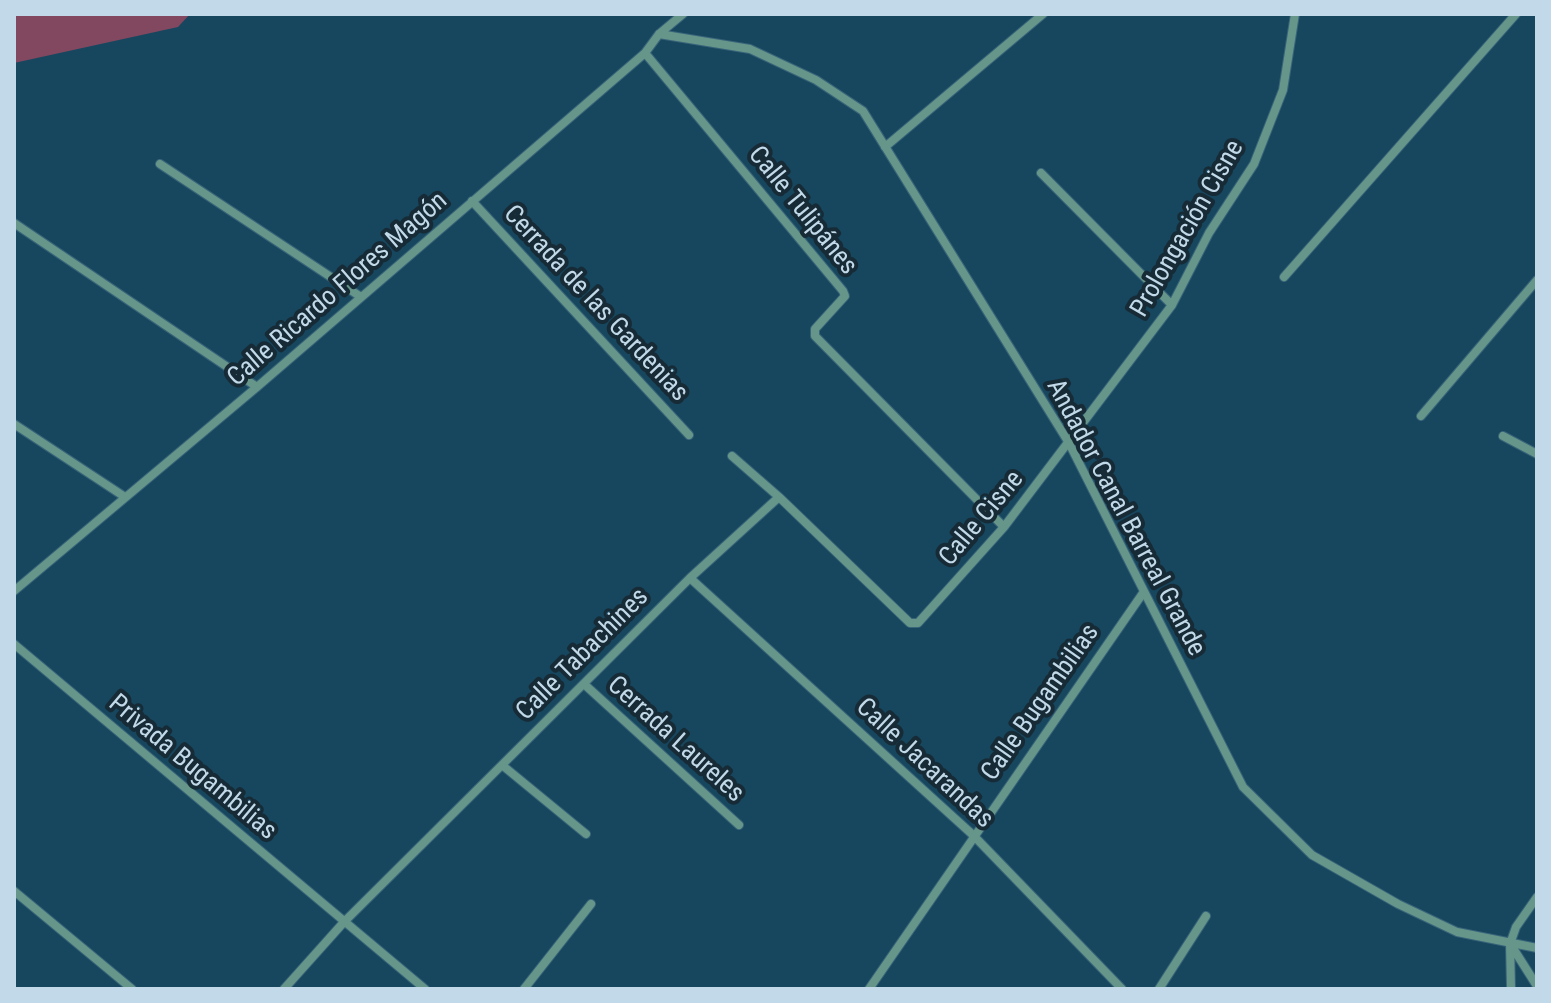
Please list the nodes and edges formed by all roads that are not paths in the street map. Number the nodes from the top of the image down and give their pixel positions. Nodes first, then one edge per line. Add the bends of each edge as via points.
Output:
1 (683, 14) edge
2 (1043, 14) edge
3 (1295, 14) edge
4 (1516, 14) edge
5 (659, 34) junction
6 (645, 53) junction
7 (885, 147) junction
8 (160, 164) dead end
9 (1041, 173) dead end
10 (472, 201) junction
11 (14, 223) edge
12 (1284, 277) dead end
13 (1537, 280) edge
14 (361, 297) junction
15 (1172, 305) junction
16 (257, 387) junction
17 (1421, 416) dead end
18 (14, 424) edge
19 (689, 435) dead end
20 (1503, 436) dead end
21 (1069, 443) junction
22 (1537, 454) edge
23 (732, 456) dead end
24 (125, 497) junction
25 (779, 497) junction
26 (1004, 527) junction
27 (690, 578) junction
28 (14, 591) edge
29 (1143, 593) junction
30 (14, 644) edge
31 (584, 684) junction
32 (502, 765) junction
33 (739, 825) dead end
34 (586, 834) dead end
35 (973, 835) junction
36 (14, 891) edge
37 (1537, 897) edge
38 (591, 904) dead end
39 (1206, 916) dead end
40 (344, 922) junction
41 (1510, 944) junction
42 (1537, 948) edge
43 (1537, 986) edge
44 (132, 989) edge
45 (284, 989) edge
46 (425, 989) edge
47 (524, 989) edge
48 (869, 989) edge
49 (1122, 989) edge
50 (1159, 989) edge
51 (1511, 989) edge

1 - 5 street, Calle Ricardo Flores Magón
2 - 7 street
3 - 15 street, Prolongación Cisne via 1283,90 1254,164 1209,233
4 - 12 street
5 - 6 street, Calle Ricardo Flores Magón
5 - 7 street, Andador Canal Barreal Grande via 750,49 816,80 863,111
6 - 10 street, Calle Ricardo Flores Magón
6 - 26 street, Calle Tulipánes via 843,291 845,296 815,329 815,336
7 - 21 street, Andador Canal Barreal Grande
8 - 14 street
9 - 15 street
10 - 14 street, Calle Ricardo Flores Magón
10 - 19 street, Cerrada de las Gardenias
11 - 16 street
13 - 17 street
14 - 16 street, Calle Ricardo Flores Magón
15 - 21 street, Prolongación Cisne
16 - 24 street, Calle Ricardo Flores Magón
18 - 24 street
20 - 22 street
21 - 26 street, Calle Cisne
21 - 29 street, Andador Canal Barreal Grande
23 - 25 street
24 - 28 street, Calle Ricardo Flores Magón
25 - 26 street, Calle Cisne via 910,623 923,618
25 - 27 street, Calle Tabachines
27 - 31 street, Calle Tabachines
27 - 35 street, Calle Jacarandas
29 - 35 street, Calle Bugambilias
29 - 41 street, Andador Canal Barreal Grande via 1243,787 1312,855 1457,932
30 - 40 street, Privada Bugambilias
31 - 32 street, Calle Tabachines
31 - 33 street, Cerrada Laureles
32 - 34 street
32 - 40 street, Calle Tabachines
35 - 48 street
35 - 49 street, Calle Jacarandas
36 - 44 street
37 - 41 street
38 - 47 street
39 - 50 street
40 - 45 street, Calle Tabachines
40 - 46 street, Privada Bugambilias
41 - 42 street, Andador Canal Barreal Grande
41 - 43 street
41 - 51 street

